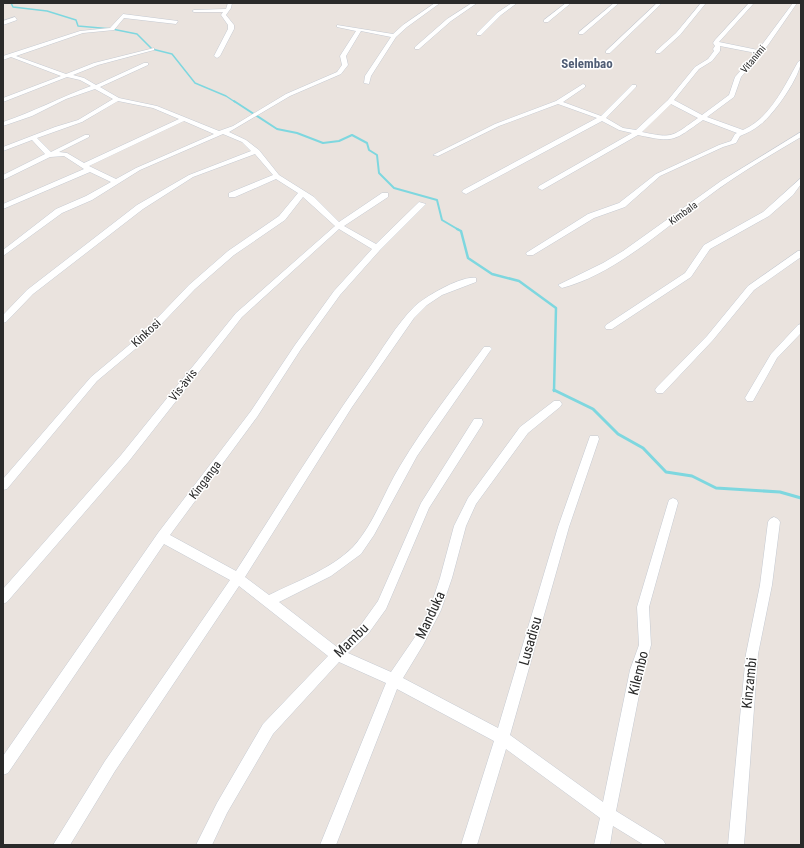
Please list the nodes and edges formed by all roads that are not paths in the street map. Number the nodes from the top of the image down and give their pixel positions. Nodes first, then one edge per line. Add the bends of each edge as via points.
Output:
1 (230, 3) edge
2 (438, 3) edge
3 (475, 3) edge
4 (515, 3) edge
5 (569, 3) edge
6 (617, 3) edge
7 (660, 3) edge
8 (704, 3) edge
9 (752, 3) edge
10 (795, 3) edge
11 (227, 10) junction
12 (194, 11) dead end
13 (15, 19) dead end
14 (546, 20) dead end
15 (176, 22) dead end
16 (3, 23) edge
17 (339, 26) dead end
18 (359, 30) junction
19 (581, 33) dead end
20 (479, 34) dead end
21 (394, 36) junction
22 (716, 43) junction
23 (417, 48) dead end
24 (152, 49) dead end
25 (608, 52) dead end
26 (658, 52) dead end
27 (759, 52) junction
28 (12, 56) junction
29 (217, 56) dead end
30 (3, 58) edge
31 (801, 62) edge
32 (146, 64) dead end
33 (65, 75) junction
34 (367, 83) dead end
35 (583, 86) dead end
36 (634, 86) dead end
37 (97, 87) junction
38 (117, 99) junction
39 (3, 100) edge
40 (558, 102) junction
41 (670, 102) junction
42 (701, 117) junction
43 (602, 118) junction
44 (184, 119) junction
45 (3, 124) edge
46 (222, 133) junction
47 (637, 133) junction
48 (744, 133) junction
49 (801, 134) edge
50 (86, 136) dead end
51 (33, 137) junction
52 (3, 149) edge
53 (257, 151) junction
54 (50, 155) junction
55 (436, 155) dead end
56 (87, 168) junction
57 (277, 176) junction
58 (3, 178) edge
59 (801, 180) edge
60 (116, 182) junction
61 (542, 188) dead end
62 (466, 192) dead end
63 (302, 193) junction
64 (232, 195) dead end
65 (386, 195) dead end
66 (422, 204) dead end
67 (3, 207) edge
68 (339, 226) junction
69 (377, 248) junction
70 (530, 253) dead end
71 (801, 253) edge
72 (3, 254) edge
73 (473, 280) dead end
74 (562, 285) dead end
75 (3, 320) edge
76 (609, 327) dead end
77 (801, 327) edge
78 (487, 349) dead end
79 (660, 390) dead end
80 (750, 398) dead end
81 (557, 404) dead end
82 (478, 422) dead end
83 (594, 439) dead end
84 (3, 486) edge
85 (673, 503) dead end
86 (774, 522) dead end
87 (162, 537) junction
88 (238, 578) junction
89 (3, 598) edge
90 (268, 601) junction
91 (337, 654) junction
92 (394, 680) junction
93 (502, 738) junction
94 (3, 768) edge
95 (609, 815) junction
96 (61, 845) edge
97 (204, 845) edge
98 (328, 845) edge
99 (469, 845) edge
100 (602, 845) edge
101 (658, 845) edge
102 (736, 845) edge

1 - 11 street
2 - 21 street
3 - 23 street via 449,20
4 - 20 street via 499,14
5 - 14 street
6 - 19 street
7 - 25 street
8 - 26 street via 678,34
9 - 22 street
10 - 27 street, Vitanimi
11 - 12 street
11 - 29 street via 223,15 231,29
13 - 16 street
15 - 28 street via 123,16 112,29 82,32
17 - 18 street
18 - 21 street
18 - 46 street via 343,56 345,65 339,73 288,94
21 - 34 street via 368,76
22 - 27 street
22 - 41 street via 717,51 710,60 697,68
24 - 33 street
27 - 42 street, Vitanimi via 738,77 732,96
28 - 30 street
28 - 33 street
31 - 48 street via 768,116
32 - 37 street
33 - 37 street via 82,79
33 - 39 street
35 - 40 street
36 - 43 street
37 - 38 street
37 - 45 street
38 - 44 street via 142,104
38 - 51 street via 80,121
40 - 43 street
40 - 55 street via 497,125
41 - 42 street
41 - 47 street
42 - 47 street, Vitanimi via 671,138
42 - 48 street
43 - 47 street via 620,129
43 - 62 street
44 - 46 street
44 - 56 street
46 - 53 street via 244,141
46 - 60 street via 138,169
47 - 61 street
48 - 70 street via 737,136 734,142 658,175 622,205 591,216
49 - 74 street, Kimbala via 723,182 635,246 591,273
50 - 54 street
51 - 52 street
51 - 54 street
53 - 57 street
53 - 75 street via 191,176 140,207 30,292
54 - 56 street via 65,154
54 - 58 street
56 - 60 street
56 - 67 street
57 - 63 street
57 - 64 street
59 - 76 street via 766,214 707,247 688,275
60 - 72 street via 90,198 55,213
63 - 68 street
63 - 84 street, Kinkosi via 282,218 231,253 192,287 143,338 94,378
65 - 68 street, Vis-àvis
66 - 69 street, Kinganga
68 - 69 street
68 - 89 street, Vis-àvis via 239,315 126,458
69 - 87 street, Kinganga via 337,293 254,414
71 - 79 street via 751,288 710,338
73 - 88 street via 441,291 423,303 411,316 349,404
77 - 80 street via 774,356
78 - 90 street via 403,469 358,549 334,567
81 - 92 street, Manduka via 524,430 472,501 460,526 435,610
82 - 91 street, Mambu via 425,506 382,605 364,630
83 - 93 street, Lusadisu via 556,549
85 - 95 street, Kilembo via 643,607 645,646 637,670
86 - 102 street, Kinzambi via 766,585 752,654
87 - 88 street
87 - 94 street, Kinganga
88 - 90 street
88 - 96 street via 110,766
90 - 91 street
91 - 92 street
91 - 97 street, Mambu via 268,729 222,808
92 - 93 street
92 - 98 street, Manduka
93 - 95 street
93 - 99 street, Lusadisu
95 - 100 street, Kilembo
95 - 101 street

